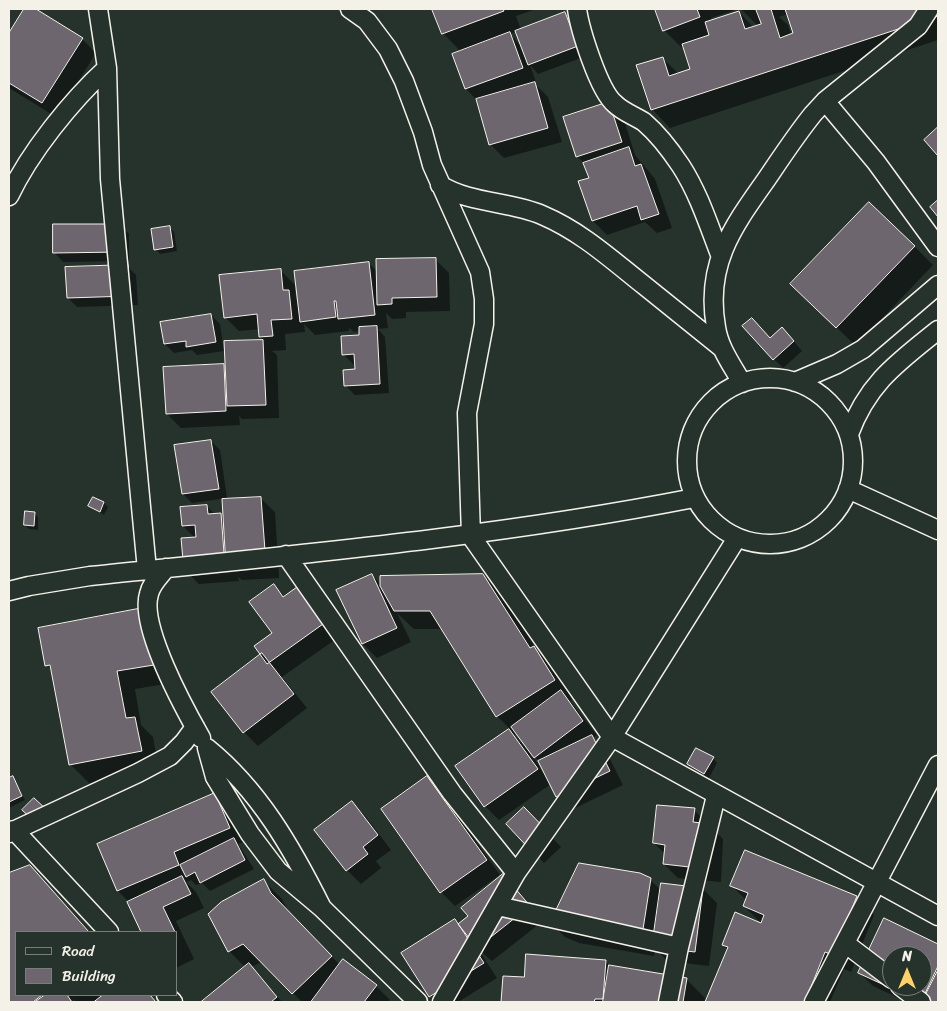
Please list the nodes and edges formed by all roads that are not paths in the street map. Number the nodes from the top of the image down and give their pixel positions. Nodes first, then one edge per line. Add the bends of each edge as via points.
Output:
1 (98, 9) edge
2 (350, 9) edge
3 (577, 9) edge
4 (929, 9) edge
5 (107, 68) junction
6 (825, 101) junction
7 (440, 185) junction
8 (9, 196) edge
9 (938, 247) edge
10 (721, 257) junction
11 (938, 286) edge
12 (938, 330) edge
13 (722, 348) junction
14 (795, 382) junction
15 (742, 383) junction
16 (849, 434) junction
17 (848, 489) junction
18 (694, 498) junction
19 (938, 530) edge
20 (471, 536) junction
21 (737, 538) junction
22 (286, 555) junction
23 (166, 568) junction
24 (147, 570) junction
25 (9, 591) edge
26 (195, 727) junction
27 (612, 737) junction
28 (207, 748) junction
29 (938, 766) edge
30 (716, 796) junction
31 (12, 831) edge
32 (516, 873) junction
33 (878, 882) junction
34 (498, 906) junction
35 (322, 908) junction
36 (938, 916) edge
37 (108, 931) edge
38 (846, 944) junction
39 (678, 947) junction
40 (882, 972) edge
41 (418, 1002) edge
42 (442, 1002) edge
43 (668, 1002) edge
44 (814, 1002) edge

1 - 5 street
2 - 7 street via 367,21 388,48 404,81
3 - 10 street via 605,92 614,104 655,132 681,166 698,198
4 - 6 street via 918,26
5 - 8 street via 86,87 58,121
5 - 24 street via 110,179
6 - 9 street via 876,162
6 - 10 street via 730,232
7 - 13 street via 470,198 522,207 571,229 606,252
7 - 20 street via 480,272 484,299 480,352 467,413
10 - 13 street via 713,297 716,329
11 - 14 street via 863,349
12 - 16 street via 878,381 857,411
13 - 15 street
14 - 15 street via 768,378
14 - 16 street via 818,393 836,411
15 - 18 street via 717,396 698,417 688,443 686,471
16 - 17 street via 853,462
17 - 19 street
17 - 21 street via 836,513 816,531 791,542 773,544
18 - 20 street
18 - 21 street via 712,522
20 - 22 street
20 - 27 street
21 - 27 street
22 - 23 street
22 - 32 street via 452,793
23 - 24 street
23 - 26 street via 149,591 148,616 164,664
24 - 25 street via 90,576
26 - 28 street
26 - 31 street via 170,756 138,774
27 - 30 street
27 - 32 street
28 - 35 street via 232,768 261,805 297,858
28 - 35 street via 215,777 250,834 278,872
29 - 33 street
30 - 33 street
30 - 39 street
31 - 37 street
32 - 34 street
33 - 36 street
33 - 38 street
34 - 39 street
34 - 42 street
35 - 41 street
38 - 40 street
38 - 44 street
39 - 43 street

